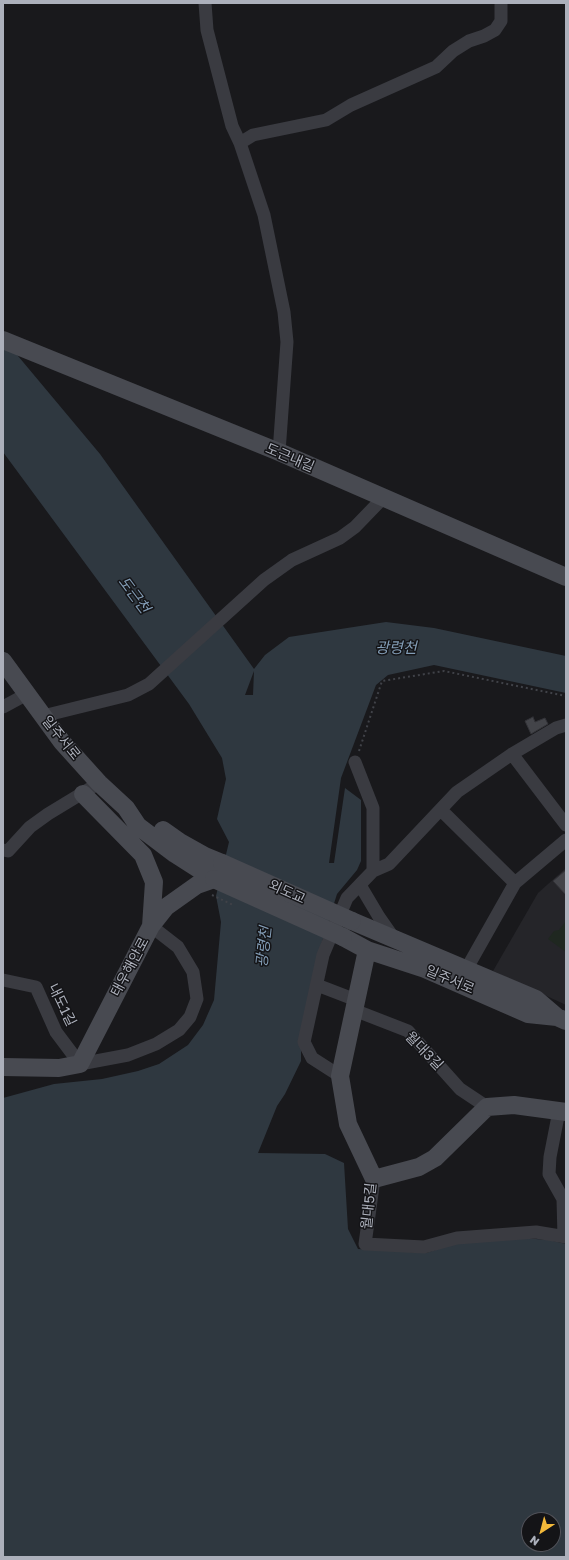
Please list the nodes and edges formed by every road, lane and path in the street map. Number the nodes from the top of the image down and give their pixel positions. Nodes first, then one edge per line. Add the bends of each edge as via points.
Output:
1 (205, 3) edge
2 (501, 3) edge
3 (240, 143) junction
4 (8, 342) edge
5 (278, 452) junction
6 (383, 498) junction
7 (566, 577) edge
8 (3, 661) edge
9 (27, 694) junction
10 (566, 696) edge
11 (3, 707) edge
12 (43, 716) junction
13 (566, 725) edge
14 (512, 754) junction
15 (355, 762) joint
16 (99, 783) junction
17 (82, 794) junction
18 (126, 808) junction
19 (441, 810) junction
20 (566, 825) edge
21 (566, 840) edge
22 (3, 850) edge
23 (222, 863) joint
24 (373, 871) junction
25 (214, 879) junction
26 (515, 883) junction
27 (360, 885) junction
28 (352, 921) joint
29 (151, 926) junction
30 (343, 937) joint
31 (393, 937) junction
32 (367, 950) junction
33 (467, 968) junction
34 (3, 980) edge
35 (317, 985) junction
36 (355, 1005) junction
37 (562, 1019) edge
38 (80, 1064) junction
39 (3, 1067) edge
40 (340, 1076) junction
41 (486, 1107) junction
42 (562, 1111) edge
43 (374, 1179) junction
44 (565, 1237) edge

1 - 3 street via 207,30 232,126
2 - 3 street via 501,21 495,30 453,51 436,67 350,105 326,120 253,135
3 - 5 street via 264,216 284,312 287,342
4 - 5 main road, 도근내길
5 - 6 main road, 도근내길
6 - 7 main road, 도근내길
6 - 12 street via 345,534 292,560 264,580 149,684 128,696
8 - 9 main road, 일주서로
9 - 11 street
9 - 12 main road, 일주서로
10 - 15 path via 444,672 382,681
12 - 16 main road, 일주서로 via 62,742
13 - 14 street via 556,728
14 - 19 street via 457,792
14 - 20 street
15 - 24 street via 373,808
16 - 17 street
16 - 18 main road, 일주서로
17 - 22 street via 30,827 8,851
17 - 29 main road via 143,855 154,882
18 - 23 main road, 일주서로 via 147,818 180,842
18 - 25 main road, 일주서로 via 138,826
19 - 24 street via 389,864
19 - 26 street
21 - 26 street
23 - 28 main road, 외도교, bridge
24 - 27 street
25 - 29 main road via 197,885 166,907
25 - 30 main road, 외도교, bridge
26 - 33 street
27 - 31 street
27 - 35 street via 347,898 334,925
28 - 31 main road, 일주서로
29 - 38 main road, 태우해안로
29 - 38 street, 태우해안로 via 178,947 193,972 197,999 190,1017 179,1030 156,1044 128,1055
30 - 32 main road, 일주서로
31 - 33 main road, 일주서로
32 - 36 main road, 월대5길
32 - 37 main road, 일주서로 via 425,969 528,1014
33 - 37 main road, 일주서로 via 536,999
34 - 38 street, 내도1길 via 36,987 56,1032
35 - 36 street, 월대3길
35 - 40 street via 304,1042 312,1058
36 - 40 main road, 월대5길
36 - 41 street, 월대3길 via 408,1031 460,1089
38 - 39 main road, 태우해안로 via 59,1068
40 - 43 main road, 월대5길 via 348,1124
41 - 42 main road via 514,1105
41 - 43 main road via 435,1158 419,1167
42 - 44 street via 550,1156 549,1174 563,1199
43 - 44 street, 월대5길 via 365,1244 424,1247 457,1238 536,1232

